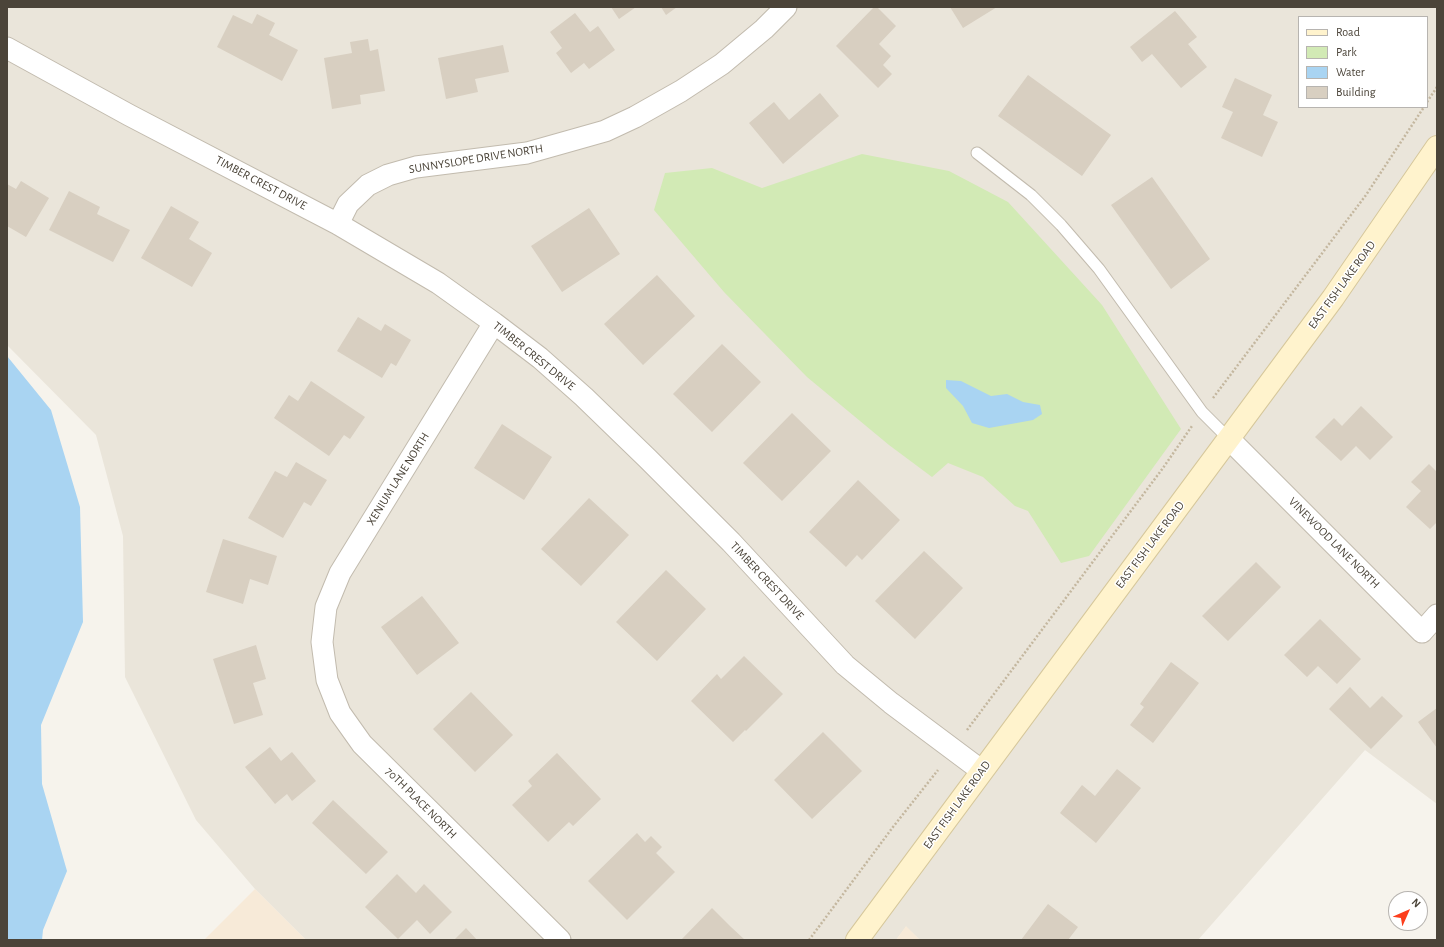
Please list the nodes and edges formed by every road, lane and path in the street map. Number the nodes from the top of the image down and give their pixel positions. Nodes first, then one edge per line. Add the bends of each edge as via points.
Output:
1 (786, 7) edge
2 (7, 48) edge
3 (1437, 87) edge
4 (1428, 100) edge
5 (1423, 108) edge
6 (1437, 147) edge
7 (977, 153) dead end
8 (338, 224) junction
9 (494, 323) junction
10 (1211, 400) dead end
11 (1194, 423) dead end
12 (1229, 439) junction
13 (1437, 615) edge
14 (322, 642) joint
15 (967, 730) dead end
16 (938, 770) dead end
17 (982, 770) junction
18 (560, 940) edge
19 (809, 940) edge
20 (857, 940) edge

1 - 8 street, SUNNYSLOPE DRIVE NORTH via 722,64 629,120 605,131 526,153 416,167 388,174 368,185 348,204
2 - 8 street, TIMBER CREST DRIVE
3 - 4 path
5 - 10 path via 1366,195
6 - 12 street, EAST FISH LAKE ROAD via 1333,298
7 - 12 lane via 1031,195 1061,225 1104,276 1202,412
8 - 9 street, TIMBER CREST DRIVE via 438,283
9 - 14 street, XENIUM LANE NORTH via 340,573 326,608
9 - 17 street, TIMBER CREST DRIVE via 540,358 648,459 731,542 845,665 891,703
11 - 15 path
12 - 13 street, VINEWOOD LANE NORTH via 1422,632
12 - 17 street, EAST FISH LAKE ROAD
14 - 18 street, 70TH PLACE NORTH via 327,680 340,713 362,744
16 - 19 path
17 - 20 street, EAST FISH LAKE ROAD

